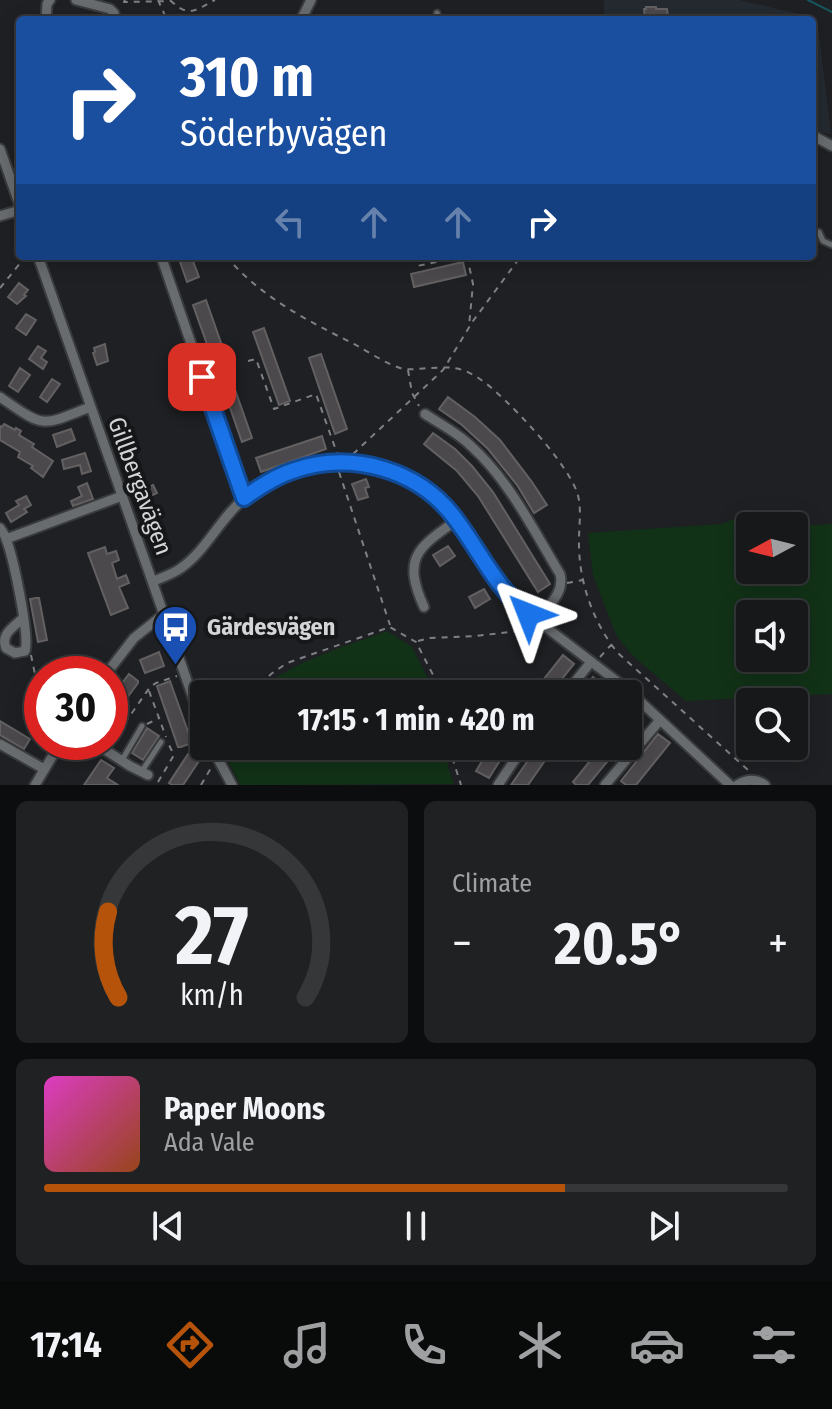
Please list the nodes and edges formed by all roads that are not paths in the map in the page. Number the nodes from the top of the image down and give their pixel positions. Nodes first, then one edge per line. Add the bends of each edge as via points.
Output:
1 (76, 0) edge
2 (114, 16) edge
3 (0, 149) edge
4 (16, 196) edge
5 (819, 232) dead end
6 (832, 245) edge
7 (39, 260) edge
8 (162, 260) edge
9 (0, 397) edge
10 (90, 407) junction
11 (425, 414) road end
12 (122, 496) junction
13 (244, 498) junction
14 (457, 520) junction
15 (0, 528) edge
16 (6, 539) junction
17 (154, 581) junction
18 (424, 607) dead end
19 (164, 614) junction
20 (23, 618) junction
21 (539, 622) junction
22 (120, 656) edge
23 (592, 663) junction
24 (577, 680) edge
25 (190, 688) edge
26 (660, 720) junction
27 (142, 726) road end
28 (161, 742) dead end
29 (0, 744) edge
30 (128, 749) edge
31 (50, 760) edge
32 (121, 760) edge
33 (218, 760) edge
34 (515, 760) edge
35 (44, 769) junction
36 (145, 774) joint
37 (35, 785) edge
38 (232, 785) edge
39 (498, 785) edge
40 (605, 785) edge
41 (730, 785) edge
42 (737, 785) edge
43 (765, 785) edge

1 - 2 street via 110,9
3 - 4 street
5 - 6 lane
7 - 10 street, Gillbergavägen
8 - 13 street
9 - 10 street via 39,422
10 - 12 street, Gillbergavägen
11 - 21 street via 485,460 560,574 556,598
12 - 16 street
12 - 17 street, Gillbergavägen
13 - 14 street via 290,471 338,460 398,473 441,501
13 - 17 street via 190,561
14 - 18 street via 424,546 414,566 415,587
14 - 21 street via 500,587
15 - 16 street
16 - 20 street
17 - 19 street, Gillbergavägen
19 - 22 street
19 - 25 street, Gillbergavägen
20 - 20 street via 26,649 10,651 5,635
21 - 23 street
23 - 24 street
23 - 26 street
26 - 40 street
26 - 41 street
27 - 30 lane
28 - 36 lane
29 - 35 street
31 - 35 street
32 - 36 street
33 - 38 street
34 - 39 street
35 - 37 street
42 - 43 street via 750,780

